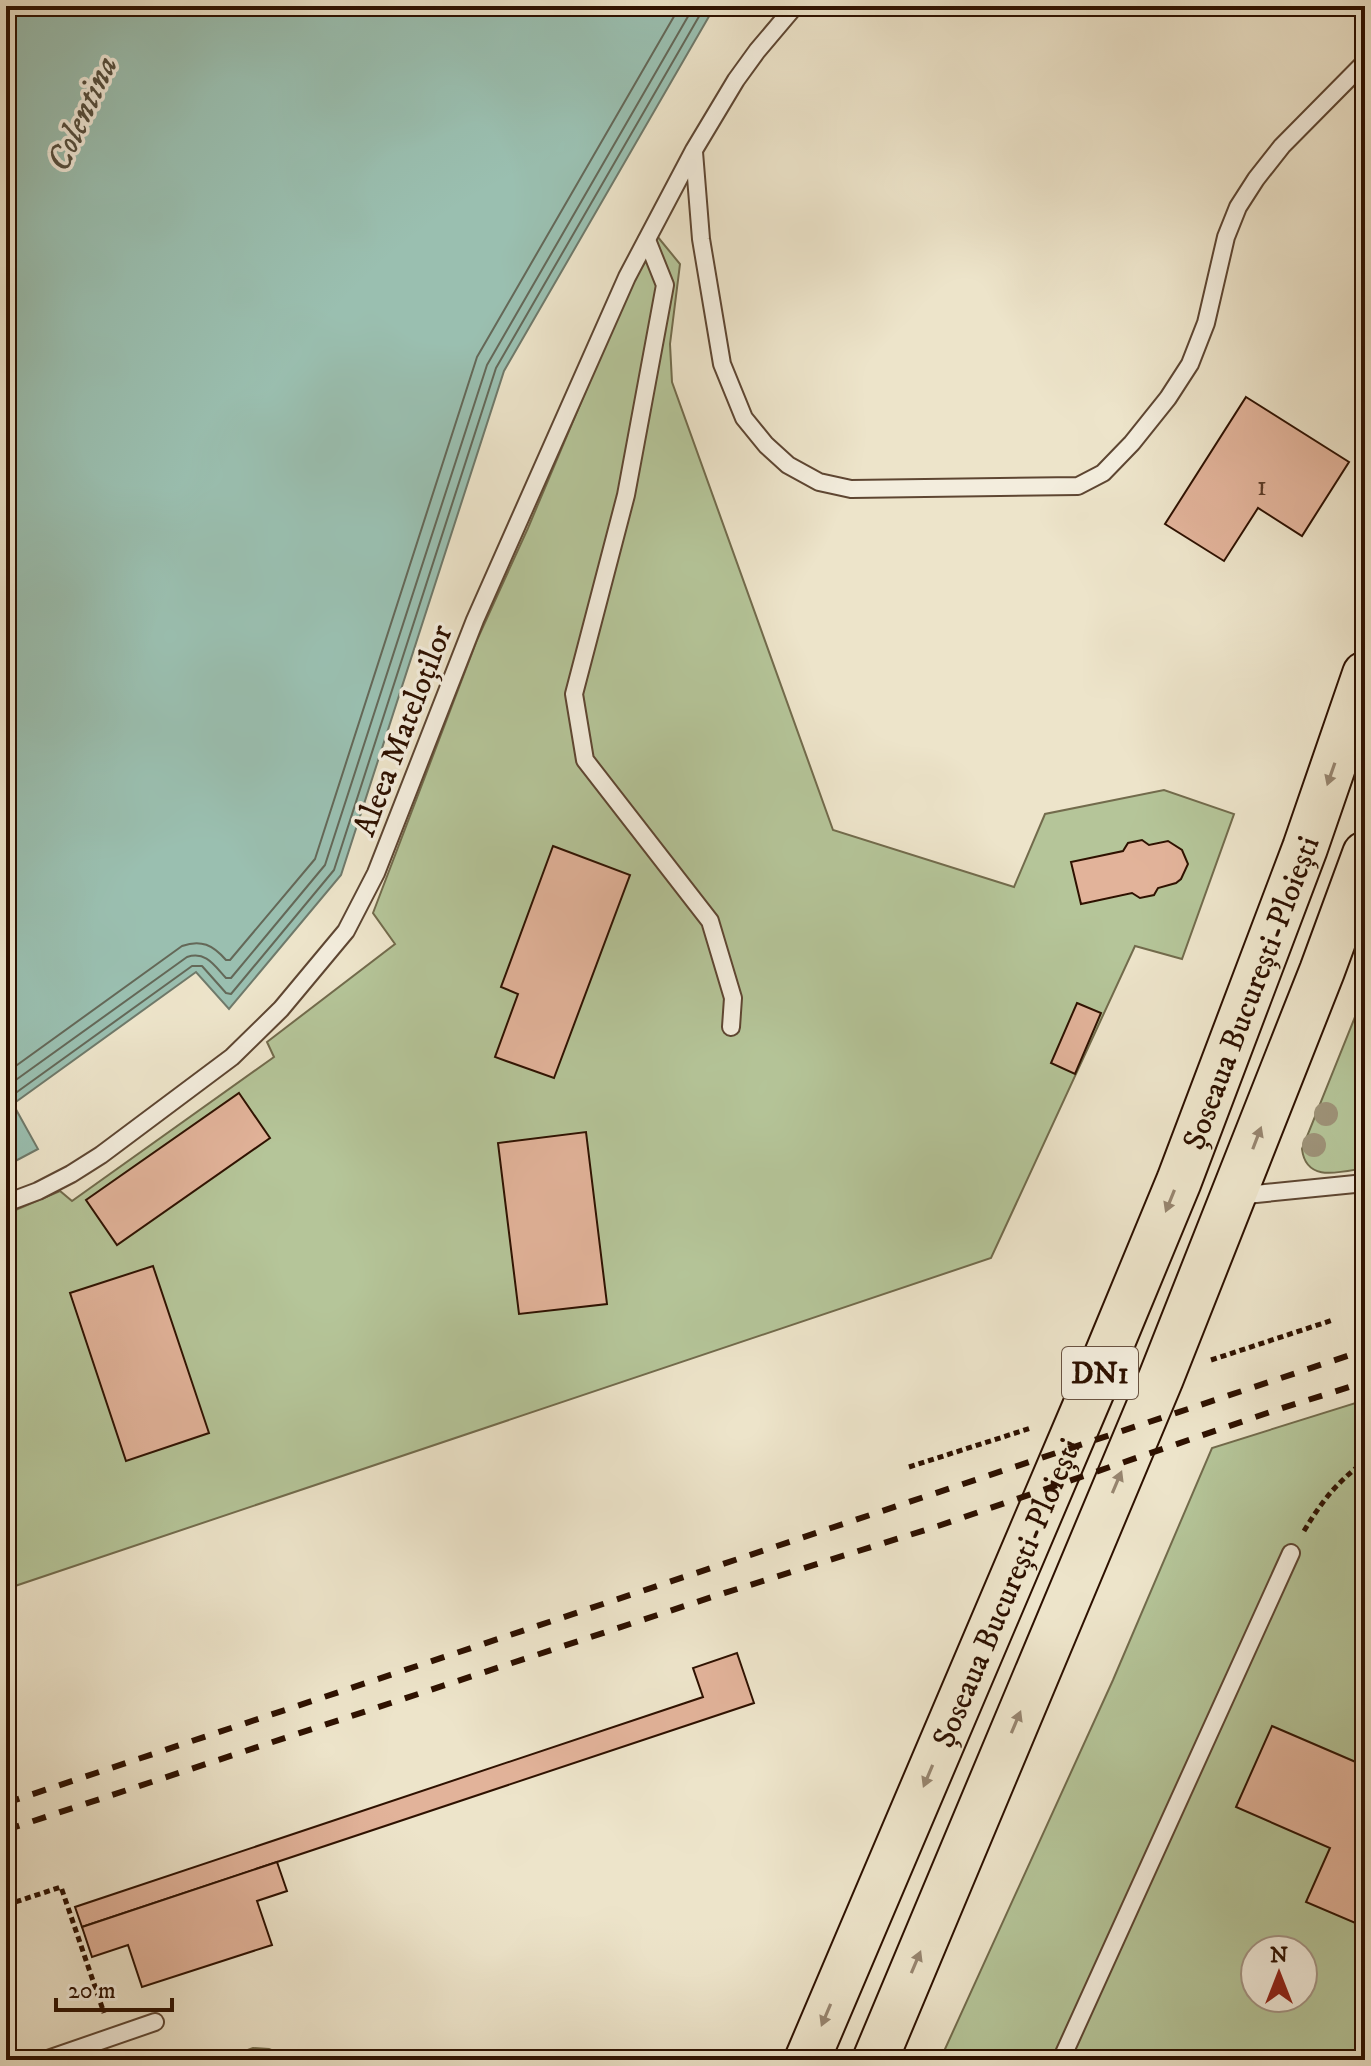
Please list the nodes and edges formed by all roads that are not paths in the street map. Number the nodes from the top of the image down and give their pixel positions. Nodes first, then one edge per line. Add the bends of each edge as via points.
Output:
1 (795, 6) edge
2 (1365, 62) edge
3 (694, 150) junction
4 (647, 240) junction
5 (1365, 674) edge
6 (1365, 854) edge
7 (731, 1027) dead end
8 (1365, 1183) edge
9 (1234, 1196) junction
10 (6, 1203) edge
11 (1291, 1553) road end
12 (155, 2022) dead end
13 (45, 2060) edge
14 (807, 2060) edge
15 (875, 2060) edge
16 (1061, 2060) edge

1 - 3 lane, Aleea Mateloților via 736,80
2 - 3 lane via 1282,146 1238,207 1206,323 1190,364 1168,398 1103,473 1078,486 851,489 819,482 788,465 744,418 722,364 701,239
3 - 4 lane, Aleea Mateloților
4 - 7 lane via 665,285 626,495 574,694 585,760 710,921 733,998
4 - 10 lane, Aleea Mateloților via 475,620 376,873 346,931 281,1009 232,1057 91,1162
5 -> 14 main road, Șoseaua București-Ploiești / DN1 via 1179,1181
9 -> 6 main road, Șoseaua București-Ploiești / DN1
8 - 9 lane
15 -> 9 main road, Șoseaua București-Ploiești / DN1
11 - 16 lane
12 - 13 lane

